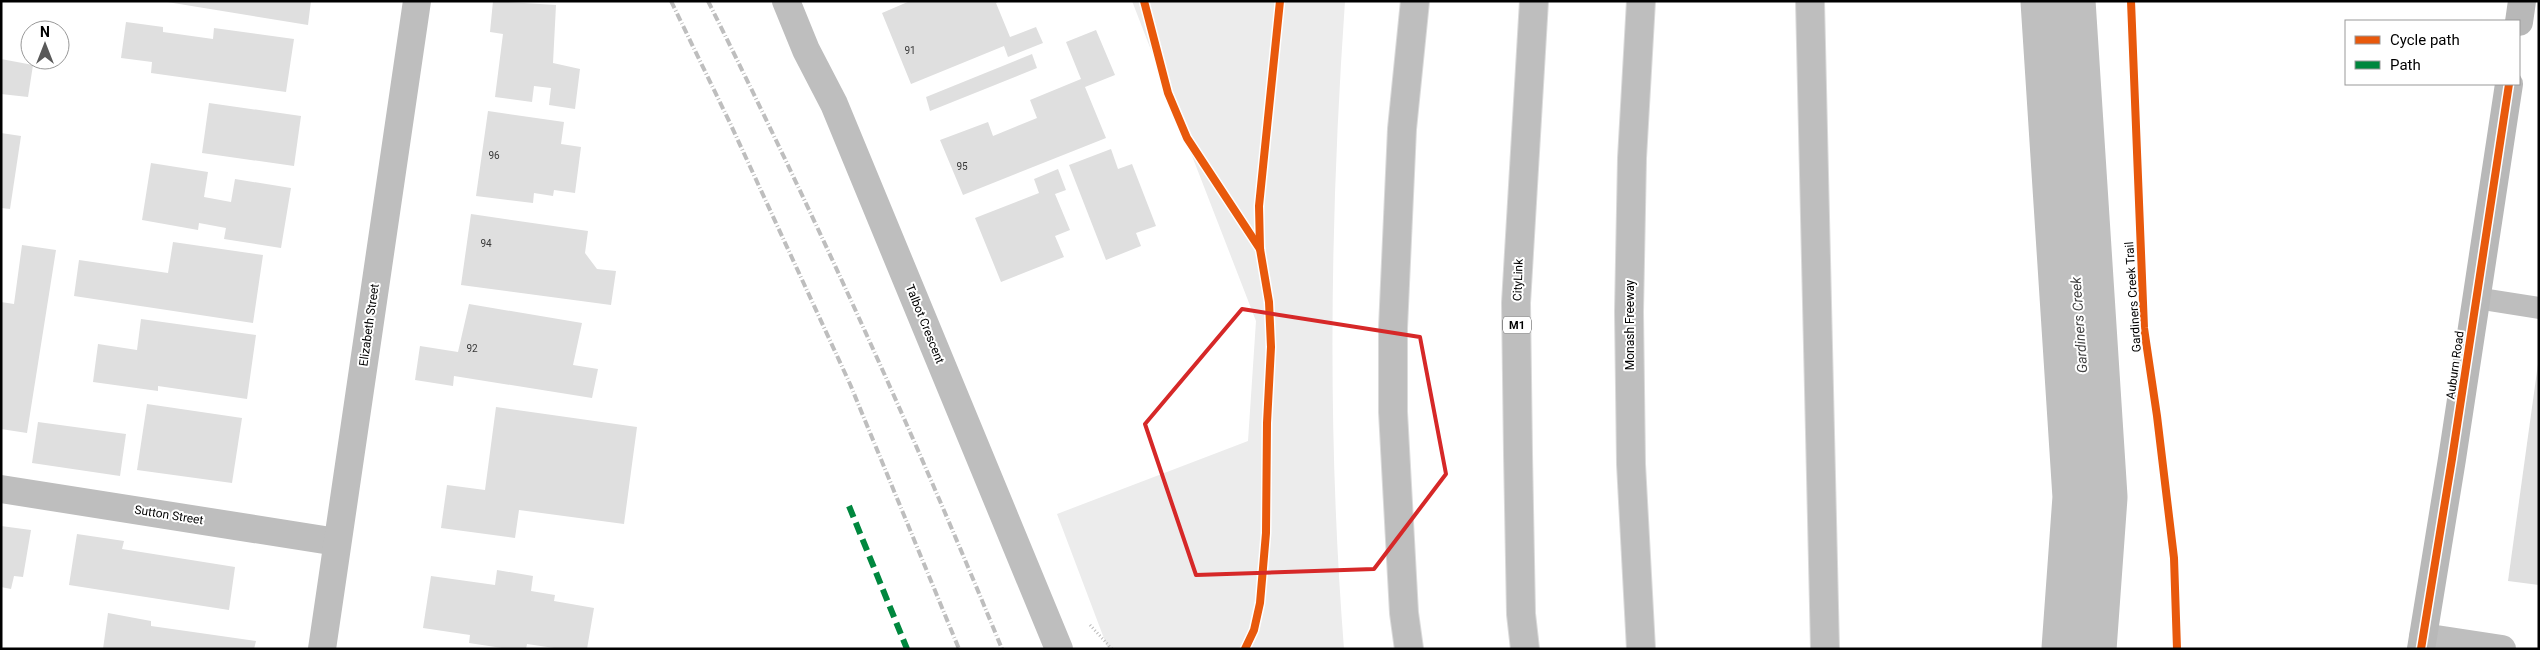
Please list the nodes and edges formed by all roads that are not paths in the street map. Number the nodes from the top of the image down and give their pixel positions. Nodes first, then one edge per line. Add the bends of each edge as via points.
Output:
1 (417, 1) edge
2 (786, 1) edge
3 (1415, 1) edge
4 (1534, 1) edge
5 (1641, 1) edge
6 (1810, 1) edge
7 (2522, 1) edge
8 (2519, 20) edge
9 (2509, 85) edge
10 (2476, 298) junction
11 (2539, 308) edge
12 (1, 489) edge
13 (337, 542) junction
14 (2422, 643) edge
15 (322, 649) edge
16 (1059, 649) edge
17 (1409, 649) edge
18 (1525, 649) edge
19 (1641, 649) edge
20 (1825, 649) edge
21 (2502, 649) edge

1 - 13 main road, Elizabeth Street
2 - 16 main road, Talbot Crescent via 806,50 834,104
3 - 17 main road via 1402,129 1393,328 1393,412 1404,613
4 - 18 main road, CityLink / M1 via 1516,303
5 - 19 main road, Monash Freeway via 1628,312 1631,464
6 - 20 main road
7 - 8 main road
9 - 10 main road, Auburn Road
10 - 11 lane
10 - 14 main road, Auburn Road
12 - 13 main road, Sutton Street
13 - 15 main road, Elizabeth Street
14 - 21 main road

